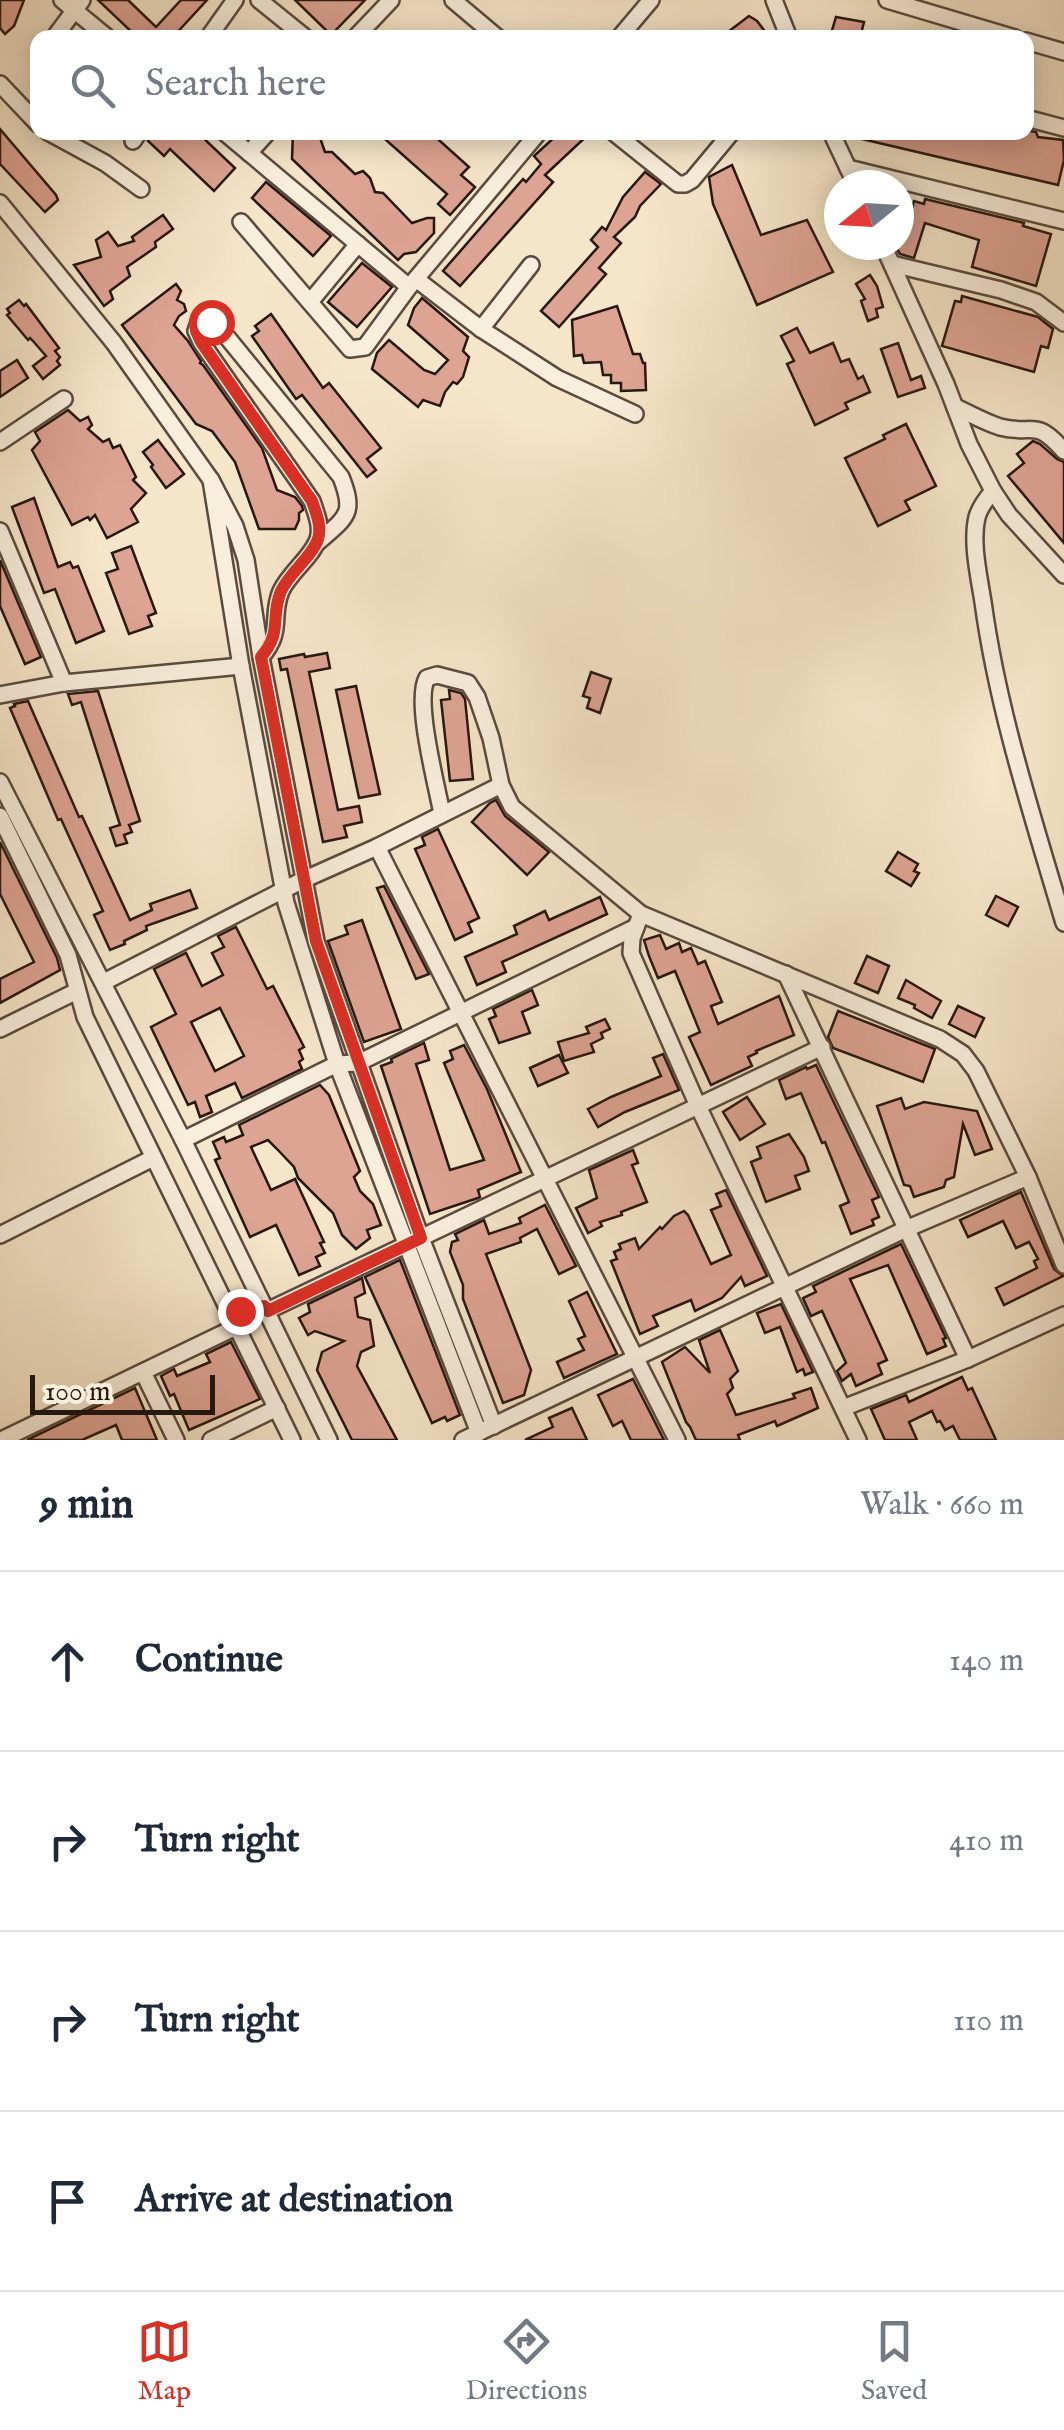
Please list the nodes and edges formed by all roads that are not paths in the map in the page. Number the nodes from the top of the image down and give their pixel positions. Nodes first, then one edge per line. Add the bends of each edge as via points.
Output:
1 (235, 0) edge
2 (258, 0) edge
3 (391, 0) edge
4 (453, 0) edge
5 (651, 0) edge
6 (774, 0) edge
7 (887, 0) edge
8 (73, 3) edge
9 (288, 24) junction
10 (58, 30) edge
11 (100, 30) edge
12 (214, 30) edge
13 (283, 30) edge
14 (296, 30) edge
15 (363, 30) edge
16 (489, 30) edge
17 (626, 30) edge
18 (786, 30) edge
19 (989, 30) edge
20 (1034, 43) edge
21 (1064, 52) edge
22 (0, 84) edge
23 (30, 116) edge
24 (1034, 120) edge
25 (1064, 128) edge
26 (63, 140) edge
27 (234, 140) edge
28 (261, 140) edge
29 (533, 140) edge
30 (623, 140) edge
31 (725, 140) edge
32 (835, 140) edge
33 (249, 153) junction
34 (848, 168) joint
35 (141, 188) dead end
36 (0, 203) edge
37 (1064, 220) edge
38 (241, 222) dead end
39 (358, 244) junction
40 (890, 260) edge
41 (892, 264) junction
42 (531, 265) dead end
43 (412, 283) junction
44 (310, 302) junction
45 (1064, 324) edge
46 (481, 329) junction
47 (64, 399) dead end
48 (955, 407) junction
49 (635, 414) dead end
50 (0, 442) edge
51 (1064, 451) edge
52 (211, 480) junction
53 (993, 491) junction
54 (0, 531) edge
55 (318, 542) junction
56 (1064, 576) edge
57 (261, 657) junction
58 (241, 666) junction
59 (64, 684) junction
60 (0, 695) edge
61 (0, 782) edge
62 (501, 785) junction
63 (442, 814) junction
64 (0, 816) edge
65 (377, 846) junction
66 (303, 880) junction
67 (284, 891) junction
68 (1062, 912) edge
69 (638, 921) junction
70 (786, 974) junction
71 (104, 984) junction
72 (77, 992) junction
73 (460, 1014) junction
74 (0, 1029) edge
75 (822, 1047) junction
76 (358, 1063) junction
77 (337, 1064) junction
78 (698, 1106) junction
79 (183, 1140) junction
80 (153, 1158) junction
81 (1028, 1177) junction
82 (546, 1178) junction
83 (906, 1229) junction
84 (0, 1235) edge
85 (414, 1241) junction
86 (1064, 1265) edge
87 (784, 1287) junction
88 (268, 1314) junction
89 (1064, 1314) edge
90 (238, 1327) junction
91 (636, 1358) junction
92 (968, 1359) junction
93 (143, 1372) junction
94 (277, 1408) junction
95 (842, 1408) junction
96 (486, 1429) junction
97 (2, 1440) edge
98 (176, 1440) edge
99 (212, 1440) edge
100 (292, 1440) edge
101 (328, 1440) edge
102 (463, 1440) edge
103 (677, 1440) edge
104 (858, 1440) edge

1 - 12 street
2 - 9 street
3 - 15 street
4 - 16 street
5 - 17 street
6 - 18 street
7 - 19 street
8 - 10 street
8 - 11 street
9 - 13 street
9 - 14 street
20 - 21 street
22 - 23 street
24 - 25 street
26 - 35 street
27 - 33 street
28 - 33 street
29 - 43 street
30 - 31 street via 685,184
32 - 34 street
33 - 39 street
34 - 37 street
36 - 52 street via 102,328
38 - 44 street
39 - 43 street
39 - 44 street
40 - 41 street
41 - 45 street via 1002,290 1036,302
41 - 48 street
42 - 46 street
43 - 44 street via 364,347 350,349
43 - 46 street
46 - 49 street via 557,378
47 - 50 street
48 - 51 street via 1004,428 1040,430
48 - 53 street
52 - 57 street via 246,560
52 - 58 street
53 - 56 street
53 - 68 street via 980,508 976,538 989,649
54 - 59 street
55 - 55 street via 312,501 201,342 196,331 203,319 218,326 341,477 348,511
55 - 57 street via 283,586 276,630
57 - 66 street
58 - 59 street
58 - 67 street
59 - 60 street
61 - 71 street
62 - 63 street
62 - 63 street via 468,683 427,678 423,707
62 - 69 street via 512,808
63 - 65 street
64 - 72 street via 68,954
65 - 66 street
65 - 73 street
66 - 67 street
66 - 76 street via 316,941
67 - 71 street
67 - 77 street
69 - 70 street
69 - 73 street
69 - 78 street via 631,953
70 - 75 street
70 - 81 street via 956,1048 976,1071
71 - 72 street via 87,975
71 - 72 street via 104,1002 96,1005
71 - 79 street
72 - 74 street
72 - 80 street
73 - 76 street
73 - 82 street
75 - 78 street
75 - 83 street
76 - 77 street
76 - 85 street
77 - 79 street
77 - 85 street
78 - 82 street
78 - 87 street
79 - 88 street
80 - 84 street
80 - 90 street
81 - 83 street
81 - 86 street
82 - 85 street
82 - 91 street
83 - 87 street
83 - 92 street
85 - 88 street
85 - 96 street
87 - 91 street
87 - 95 street
88 - 90 street via 248,1308
88 - 90 street via 261,1336
88 - 101 street
89 - 92 street
90 - 93 street
90 - 94 street
91 - 96 street
91 - 103 street
92 - 95 street
93 - 97 street
93 - 98 street
94 - 99 street
94 - 100 street
95 - 104 street
96 - 102 street

